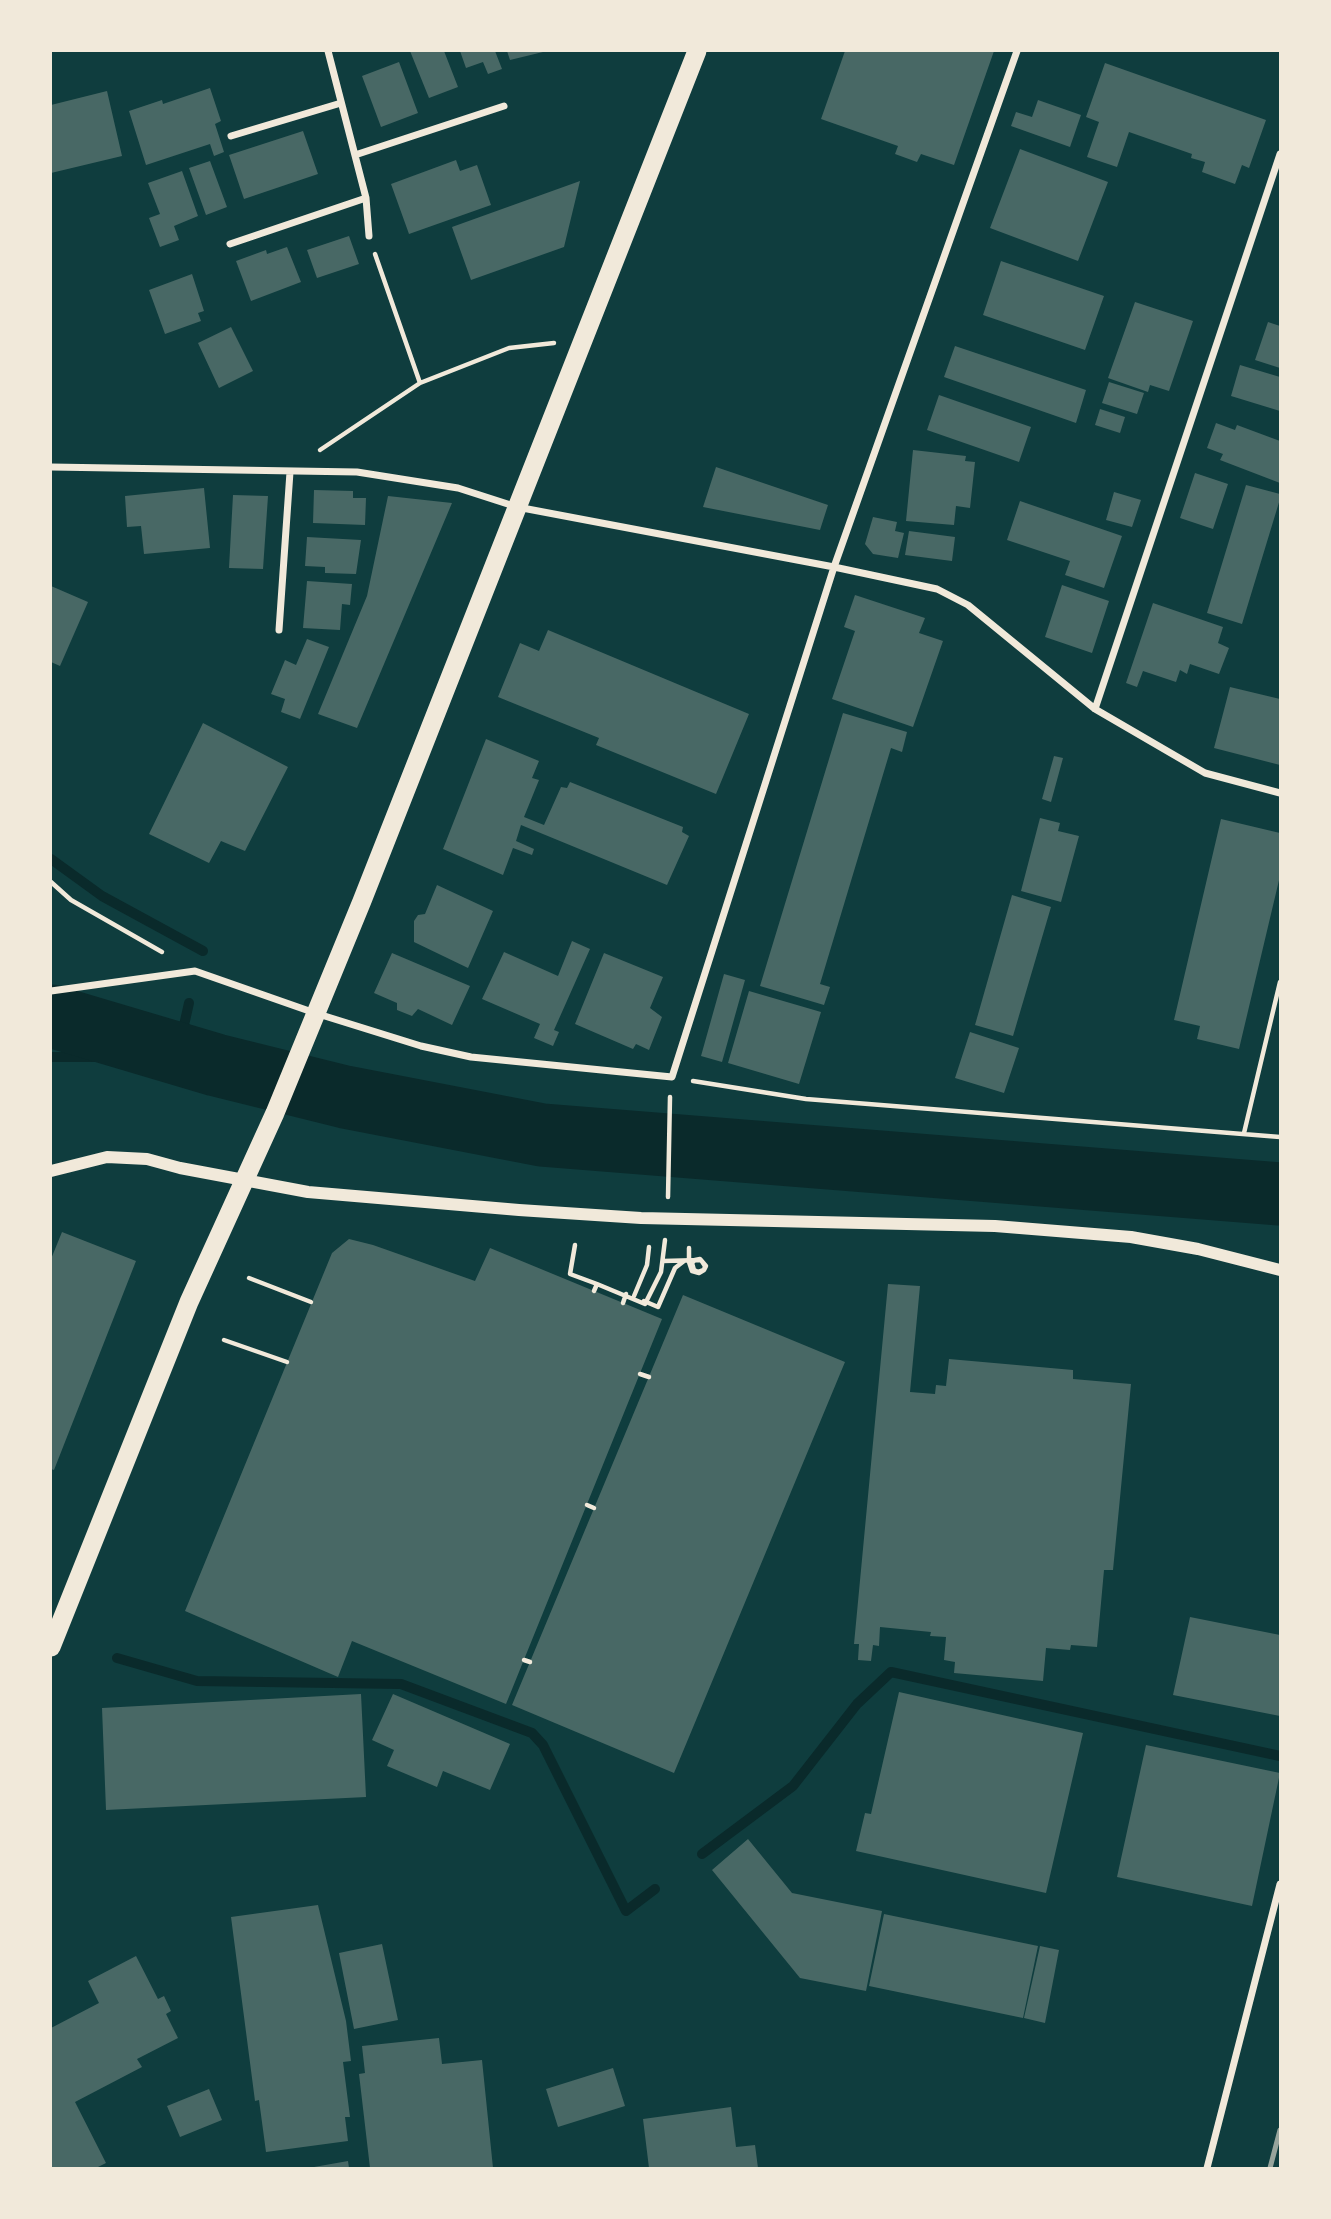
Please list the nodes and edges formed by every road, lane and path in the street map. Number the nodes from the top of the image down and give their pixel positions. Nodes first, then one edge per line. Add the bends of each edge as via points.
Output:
1 (328, 51) edge
2 (697, 51) edge
3 (1017, 51) edge
4 (341, 103) junction
5 (505, 106) dead end
6 (231, 136) dead end
7 (1280, 154) edge
8 (355, 155) junction
9 (366, 198) junction
10 (369, 236) joint
11 (230, 244) dead end
12 (583, 340) junction
13 (419, 383) junction
14 (51, 467) edge
15 (289, 472) junction
16 (517, 507) junction
17 (834, 567) junction
18 (279, 630) dead end
19 (1096, 709) junction
20 (1280, 793) edge
21 (51, 882) edge
22 (195, 971) junction
23 (1280, 982) edge
24 (51, 990) edge
25 (315, 1013) junction
26 (672, 1077) junction
27 (670, 1097) dead end
28 (1244, 1133) junction
29 (1280, 1137) edge
30 (51, 1171) edge
31 (245, 1180) junction
32 (667, 1210) dead end
33 (665, 1236) dead end
34 (575, 1245) dead end
35 (649, 1247) dead end
36 (689, 1248) dead end
37 (689, 1259) junction
38 (663, 1261) junction
39 (1280, 1270) edge
40 (249, 1278) dead end
41 (597, 1284) junction
42 (594, 1291) dead end
43 (634, 1296) junction
44 (311, 1303) dead end
45 (623, 1303) dead end
46 (224, 1340) dead end
47 (287, 1363) dead end
48 (640, 1374) dead end
49 (649, 1377) dead end
50 (587, 1505) dead end
51 (594, 1508) dead end
52 (51, 1647) edge
53 (524, 1660) dead end
54 (530, 1662) dead end
55 (1280, 1884) edge
56 (1207, 2168) edge

1 - 4 street
2 - 12 highway
3 - 17 street
4 - 6 street
4 - 8 street
5 - 8 street
7 - 19 street
8 - 9 street
9 - 10 street
9 - 11 street
10 - 13 path
12 - 13 path via 509,348
12 - 16 highway
13 - 15 path
14 - 15 street
15 - 16 street via 357,472 458,488
15 - 18 street
16 - 17 street
16 - 25 highway
17 - 19 street via 937,589 968,606
17 - 26 street
19 - 20 street via 1205,773
21 - 22 path via 71,900
22 - 24 street
22 - 25 street
23 - 28 path
25 - 26 street via 471,1057
25 - 31 highway
26 - 28 path via 806,1099
27 - 32 path
28 - 29 path
30 - 31 street via 107,1157 147,1159
31 - 39 street via 308,1192 629,1217 982,1225 1117,1236 1198,1249
31 - 52 highway via 190,1303
33 - 38 path
34 - 41 path via 570,1273
35 - 43 path
36 - 37 path
37 - 38 path via 692,1271 699,1273 704,1270 706,1266 705,1262 700,1259 695,1260 692,1263 698,1272 705,1266 701,1260 688,1261
37 - 43 path via 675,1268 658,1307
38 - 41 path via 645,1304
40 - 44 path
41 - 42 path
43 - 45 path via 626,1294
46 - 47 path
48 - 49 path
50 - 51 path
53 - 54 path
55 - 56 street

